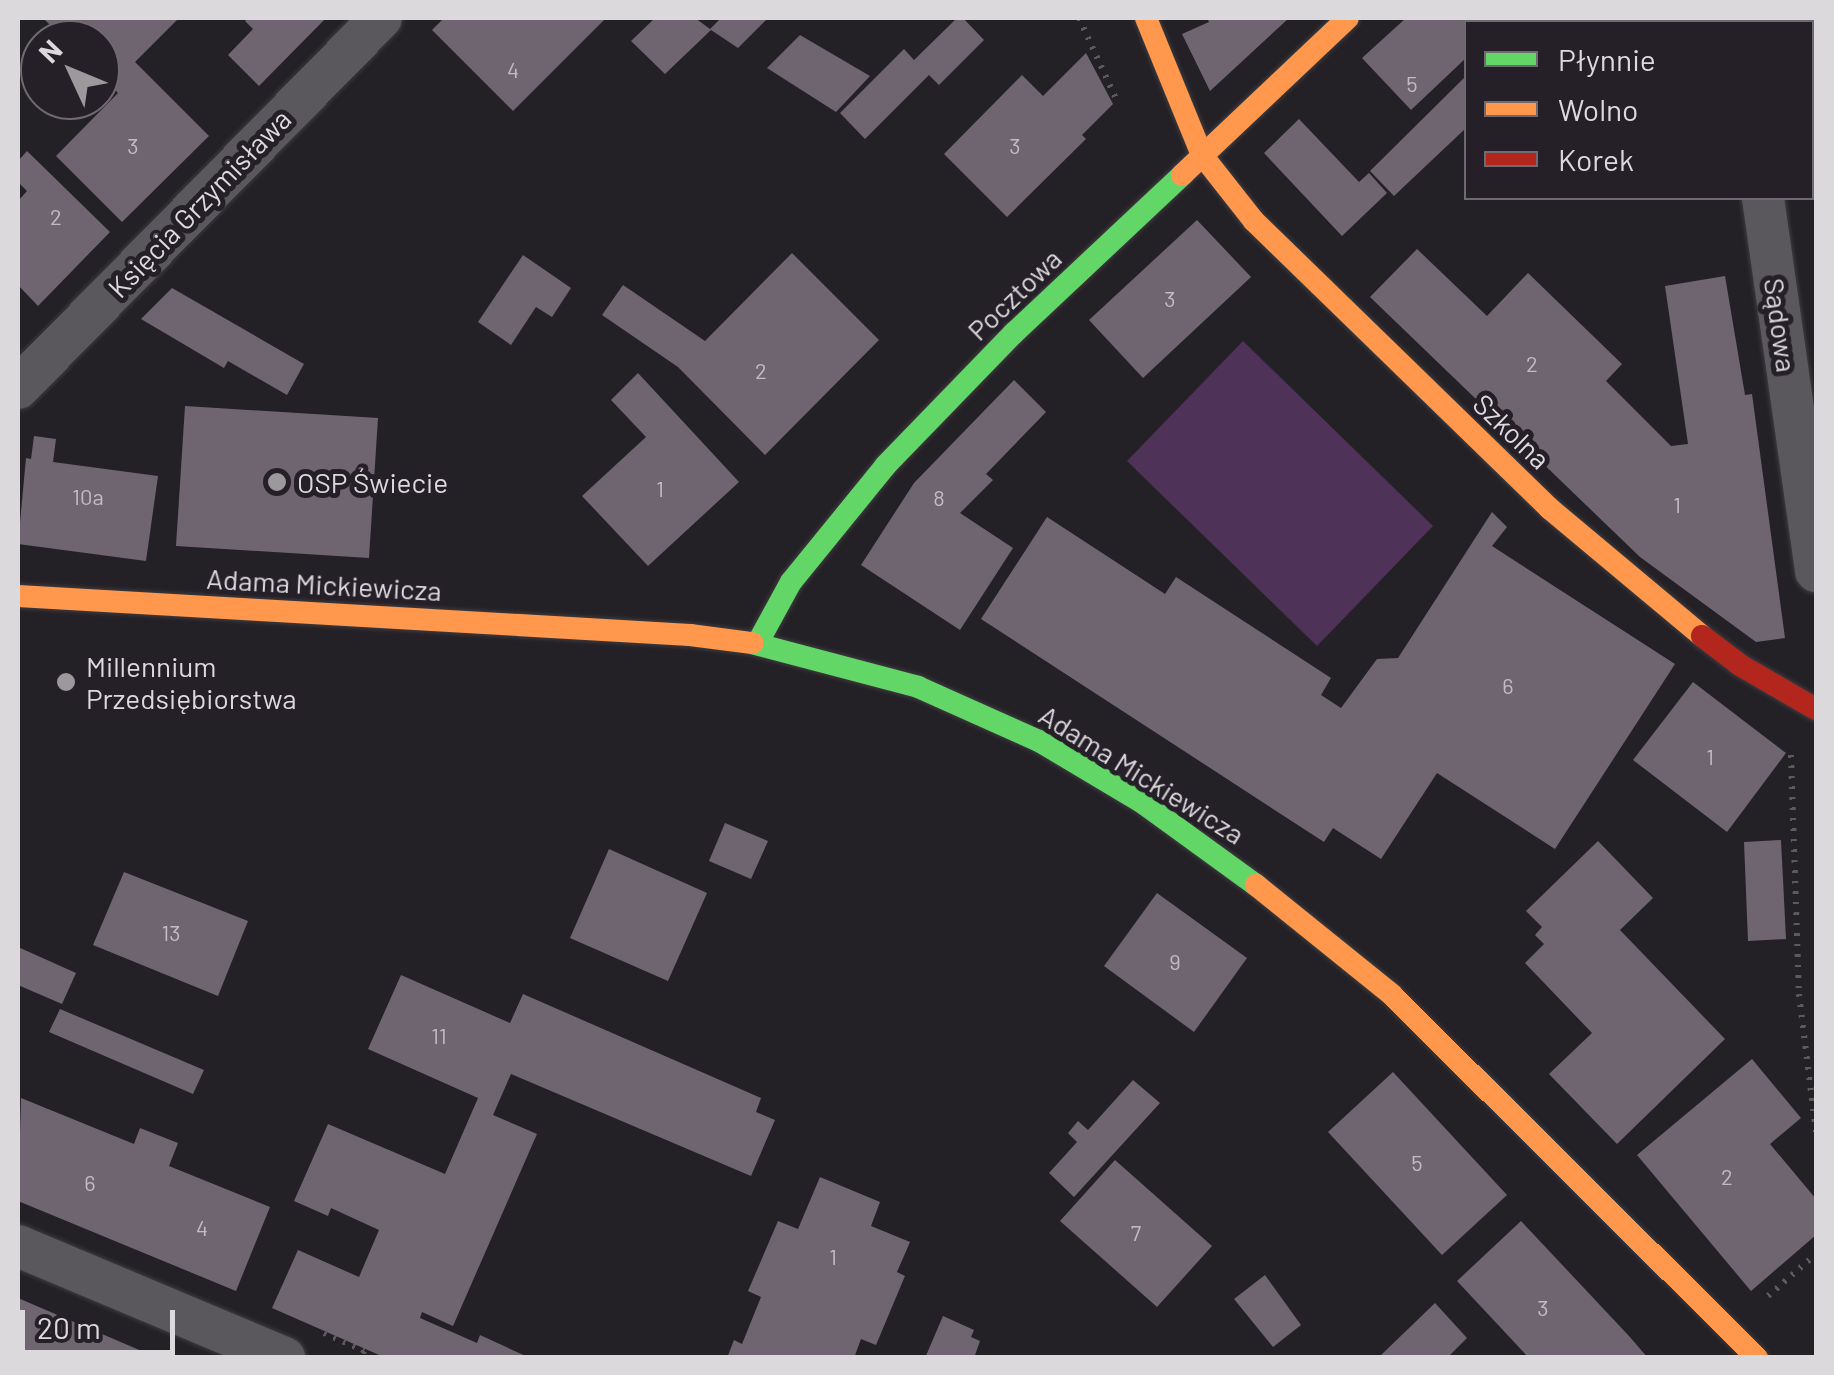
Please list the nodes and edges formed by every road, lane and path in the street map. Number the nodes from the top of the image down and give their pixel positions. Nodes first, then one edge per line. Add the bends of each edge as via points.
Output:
1 (381, 18) edge
2 (1146, 18) edge
3 (1348, 18) edge
4 (1202, 155) junction
5 (1763, 200) edge
6 (18, 388) edge
7 (1816, 571) edge
8 (18, 596) edge
9 (757, 644) junction
10 (1816, 708) edge
11 (1790, 749) dead end
12 (1816, 1132) edge
13 (18, 1246) edge
14 (1816, 1254) edge
15 (1755, 1307) dead end
16 (284, 1358) edge
17 (1757, 1358) edge

1 - 6 street, Księcia Grzymisława
2 - 4 street, Szkolna
3 - 4 street, Pocztowa
4 - 9 street, Pocztowa via 886,465 791,582
4 - 10 street, Szkolna via 1254,222 1549,508 1740,666
5 - 7 street, Sądowa
8 - 9 street, Adama Mickiewicza
9 - 17 street, Adama Mickiewicza via 918,687 1039,741 1228,861 1391,994
11 - 12 path via 1800,1011
13 - 16 street
14 - 15 path

